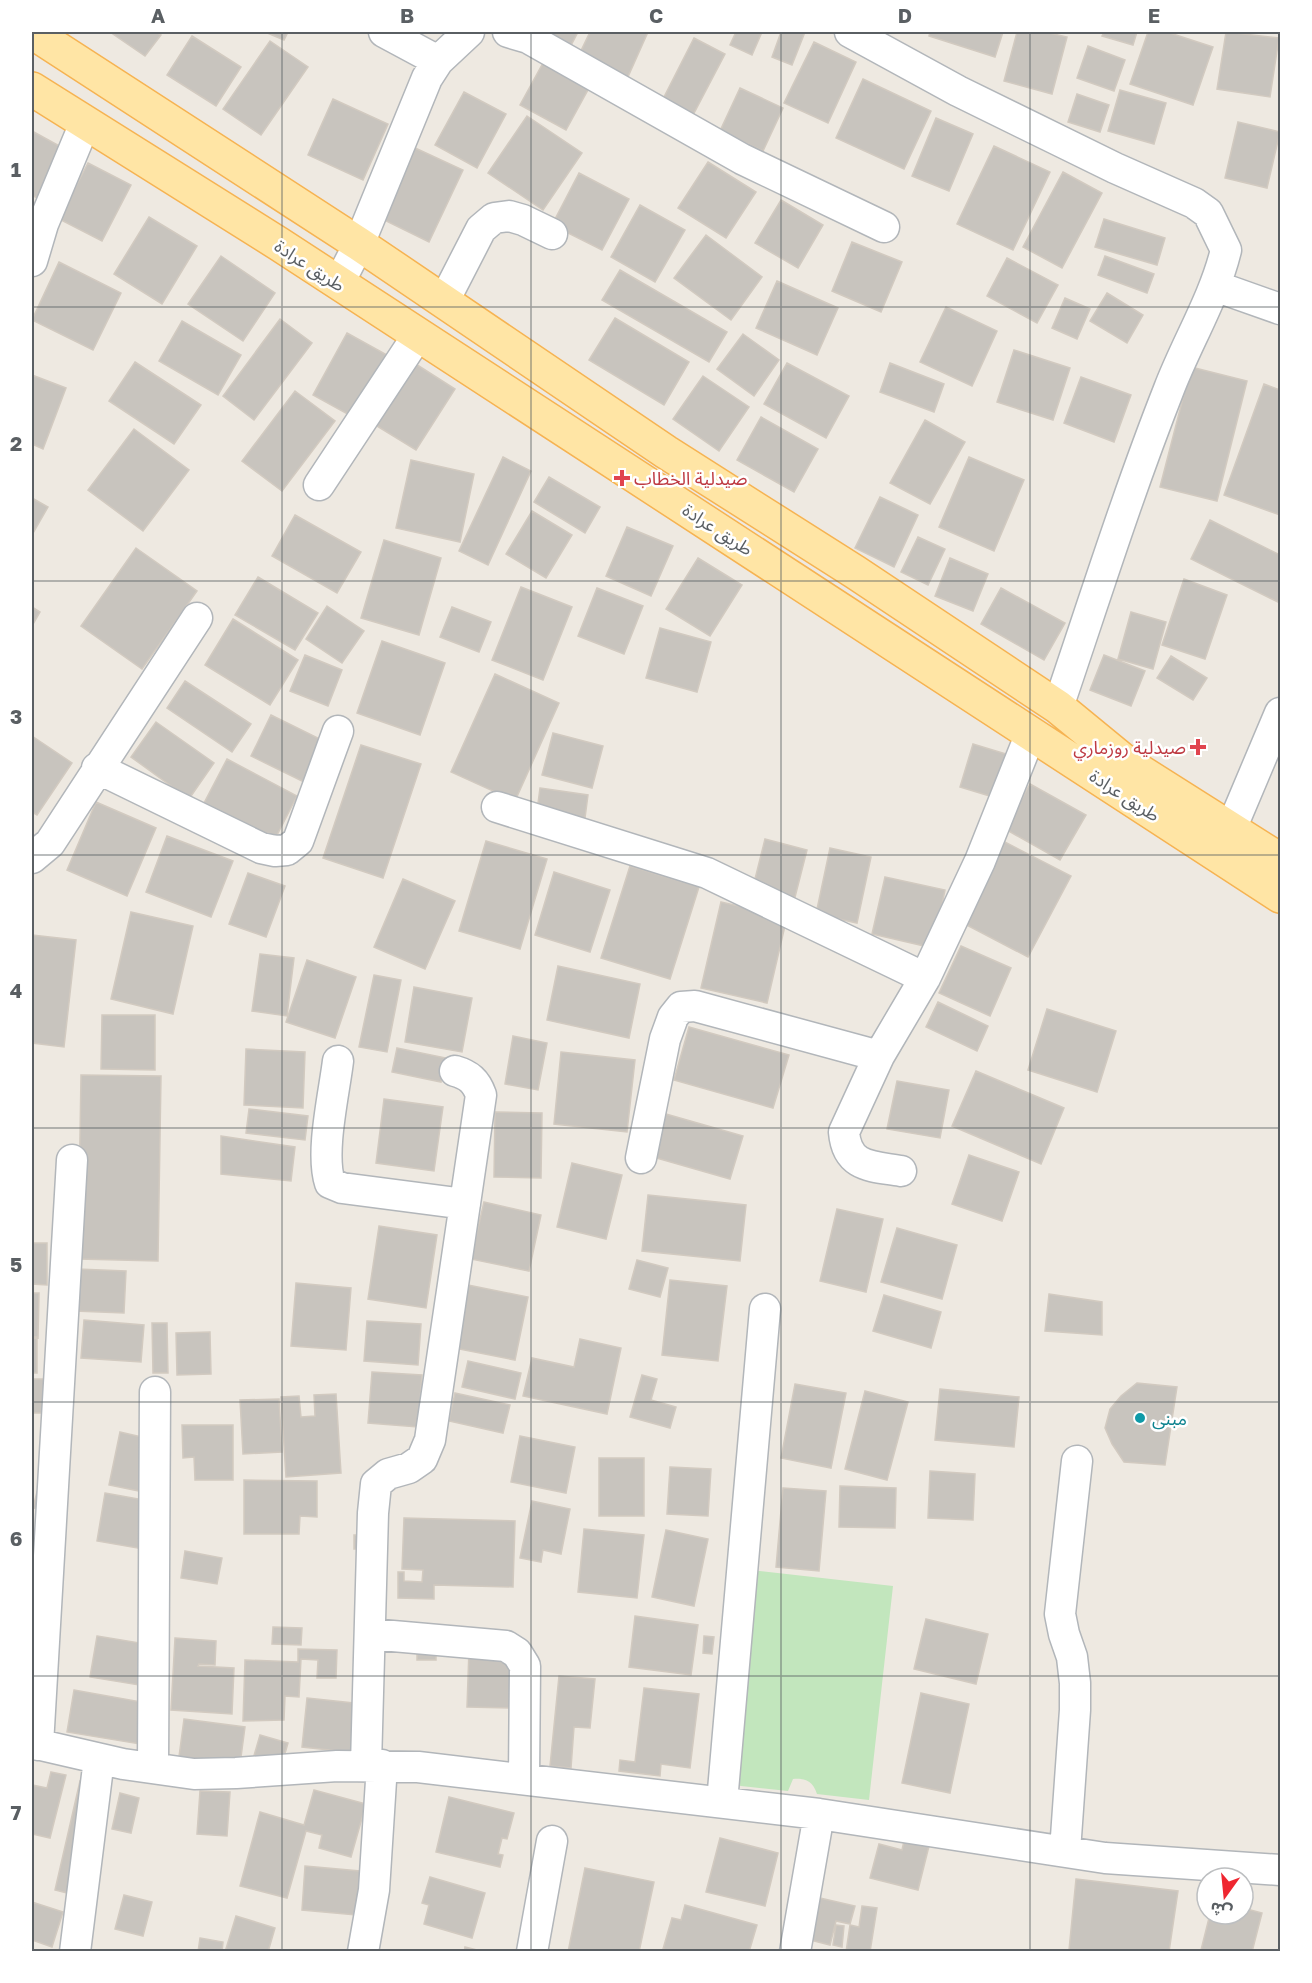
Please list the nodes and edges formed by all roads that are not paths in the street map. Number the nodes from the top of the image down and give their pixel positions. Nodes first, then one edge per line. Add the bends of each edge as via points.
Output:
1 (32, 32) edge
2 (384, 32) edge
3 (469, 32) edge
4 (508, 32) edge
5 (850, 32) edge
6 (438, 62) junction
7 (32, 89) edge
8 (85, 123) junction
9 (301, 206) junction
10 (884, 227) dead end
11 (552, 234) dead end
12 (279, 244) junction
13 (358, 244) junction
14 (32, 261) edge
15 (339, 283) junction
16 (1215, 286) junction
17 (444, 301) junction
18 (1281, 309) edge
19 (418, 335) junction
20 (319, 485) dead end
21 (197, 618) dead end
22 (1058, 707) junction
23 (1281, 712) edge
24 (338, 731) dead end
25 (1031, 733) junction
26 (97, 768) junction
27 (497, 807) dead end
28 (1231, 829) junction
29 (32, 858) edge
30 (1281, 860) edge
31 (1281, 896) edge
32 (924, 978) junction
33 (879, 1056) junction
34 (338, 1061) dead end
35 (455, 1071) dead end
36 (641, 1158) dead end
37 (72, 1160) dead end
38 (901, 1171) dead end
39 (465, 1204) junction
40 (765, 1309) dead end
41 (155, 1392) dead end
42 (1077, 1461) dead end
43 (370, 1634) junction
44 (35, 1744) edge
45 (99, 1759) junction
46 (374, 1765) junction
47 (153, 1767) junction
48 (524, 1779) junction
49 (722, 1802) junction
50 (819, 1814) junction
51 (552, 1841) dead end
52 (1065, 1851) junction
53 (1281, 1870) edge
54 (75, 1952) edge
55 (363, 1952) edge
56 (532, 1952) edge
57 (795, 1952) edge

1 - 9 main road, طريق عرادة
2 - 6 street
3 - 6 street
4 - 10 street via 528,38 742,159
5 - 16 street via 958,92 1194,203 1208,213 1226,250
6 - 13 street via 427,78
7 - 8 main road, طريق عرادة
8 - 12 main road, طريق عرادة
8 - 14 street
9 - 12 main road
9 - 13 main road, طريق عرادة
11 - 17 street via 524,220 494,218 481,229
12 - 15 main road, طريق عرادة
13 - 15 street
13 - 17 main road, طريق عرادة
15 - 19 main road, طريق عرادة
16 - 18 street
16 - 22 street via 1133,484
17 - 22 main road, طريق عرادة
19 - 20 street
19 - 25 main road, طريق عرادة
21 - 26 street
22 - 28 main road, طريق عرادة via 1125,762
23 - 28 street
24 - 26 street via 298,841 288,850 261,848
25 - 31 main road, طريق عرادة
25 - 32 street via 980,861
26 - 29 street via 50,843
27 - 32 street via 707,873
28 - 30 main road, طريق عرادة
32 - 33 street
33 - 36 street via 695,1006 681,1007 665,1039
33 - 38 street via 844,1132 845,1145 860,1162
34 - 39 street via 326,1154 330,1183 342,1188
35 - 39 street via 468,1074 481,1095
37 - 44 street
39 - 43 street via 430,1440 422,1459 388,1474 376,1484
40 - 49 street
41 - 47 street
42 - 52 street via 1060,1614 1075,1683
43 - 46 street
43 - 48 street via 506,1646 517,1653 525,1666
44 - 45 street
45 - 47 street
45 - 54 street
46 - 47 street via 194,1774
46 - 48 street
46 - 55 street via 374,1890
48 - 49 street
49 - 50 street
50 - 52 street
50 - 57 street
51 - 56 street
52 - 53 street via 1146,1862

